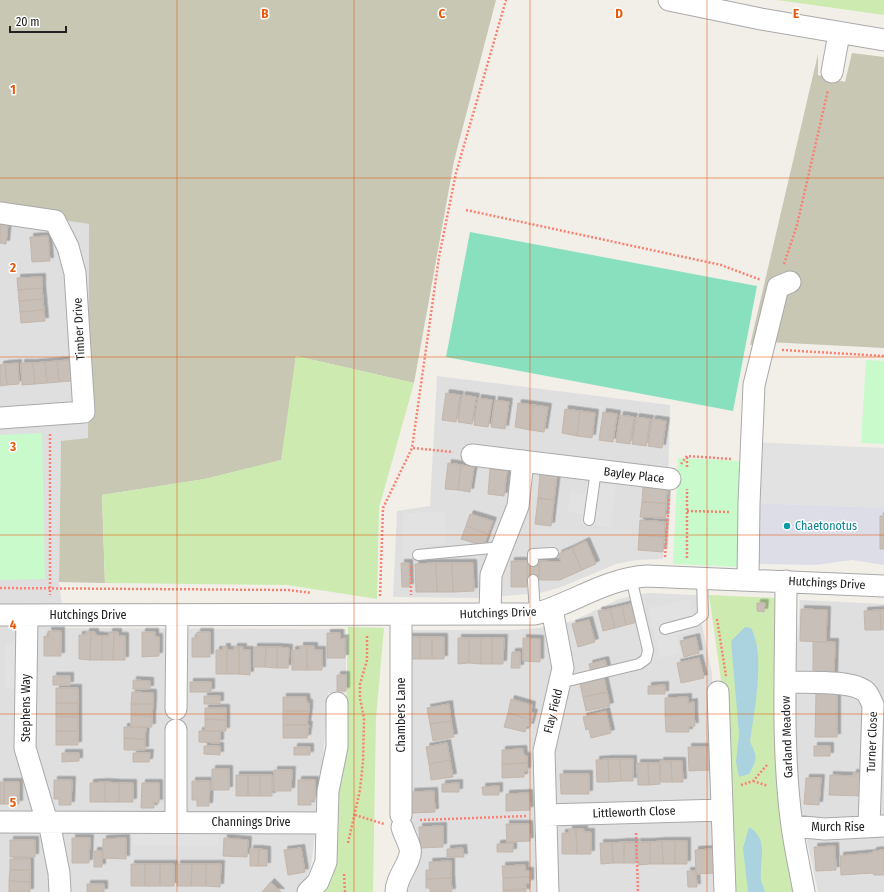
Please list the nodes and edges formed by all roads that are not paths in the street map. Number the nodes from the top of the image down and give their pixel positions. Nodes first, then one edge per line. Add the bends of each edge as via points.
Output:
1 (669, 0) edge
2 (839, 34) junction
3 (884, 40) edge
4 (830, 81) road end
5 (0, 213) edge
6 (784, 285) road end
7 (0, 418) edge
8 (472, 455) road end
9 (523, 461) junction
10 (596, 470) junction
11 (681, 480) road end
12 (589, 520) dead end
13 (502, 547) junction
14 (553, 553) dead end
15 (418, 555) road end
16 (533, 561) dead end
17 (631, 578) junction
18 (694, 578) junction
19 (533, 580) dead end
20 (748, 580) junction
21 (786, 581) junction
22 (884, 586) edge
23 (544, 611) junction
24 (406, 614) junction
25 (490, 614) junction
26 (0, 615) edge
27 (177, 615) junction
28 (27, 616) junction
29 (665, 628) dead end
30 (785, 682) junction
31 (560, 683) junction
32 (718, 692) dead end
33 (338, 703) dead end
34 (176, 709) dead end
35 (176, 730) dead end
36 (722, 810) junction
37 (546, 815) junction
38 (0, 822) edge
39 (48, 822) junction
40 (176, 822) junction
41 (326, 823) junction
42 (792, 826) junction
43 (877, 827) edge
44 (60, 892) edge
45 (308, 892) edge
46 (396, 892) edge
47 (548, 892) edge
48 (725, 892) edge
49 (804, 892) edge

1 - 2 street
2 - 3 street
2 - 4 street
5 - 7 street, Timber Drive via 55,221 68,247 75,273 84,412
6 - 20 street via 762,348 754,385 748,512
8 - 9 street, Bayley Place
9 - 10 street, Bayley Place
9 - 13 street via 518,506
10 - 11 street, Bayley Place
10 - 12 lane
13 - 15 lane
13 - 25 street via 491,575
14 - 16 lane via 533,554
17 - 18 street, Hutchings Drive
17 - 23 street, Hutchings Drive via 612,583
17 - 31 lane via 648,650 646,659 639,664
18 - 20 street, Hutchings Drive
18 - 29 lane via 702,616 695,621
19 - 23 lane
20 - 21 street, Hutchings Drive
21 - 22 street, Hutchings Drive
21 - 30 street, Garland Meadow
23 - 25 street, Hutchings Drive
23 - 31 street, Flay Field via 562,658
24 - 25 street, Hutchings Drive
24 - 27 street, Hutchings Drive
24 - 46 street, Chambers Lane via 402,822 410,856 396,883
26 - 28 street, Hutchings Drive
27 - 28 street, Hutchings Drive
27 - 34 street
28 - 39 street, Stephens Way via 25,748
30 - 42 street, Garland Meadow
30 - 43 street, Turner Close via 849,684 862,689 870,698 873,706
31 - 37 street, Flay Field via 544,751
32 - 36 street
33 - 41 street via 337,746 328,791
35 - 40 street
36 - 37 street, Littleworth Close
36 - 48 street
37 - 47 street, Flay Field
38 - 39 street, Channings Drive
39 - 40 street, Channings Drive
39 - 44 street via 59,873
40 - 41 street, Channings Drive
41 - 45 street via 326,862 318,882
42 - 43 street, Murch Rise via 824,829
42 - 49 street, Garland Meadow

